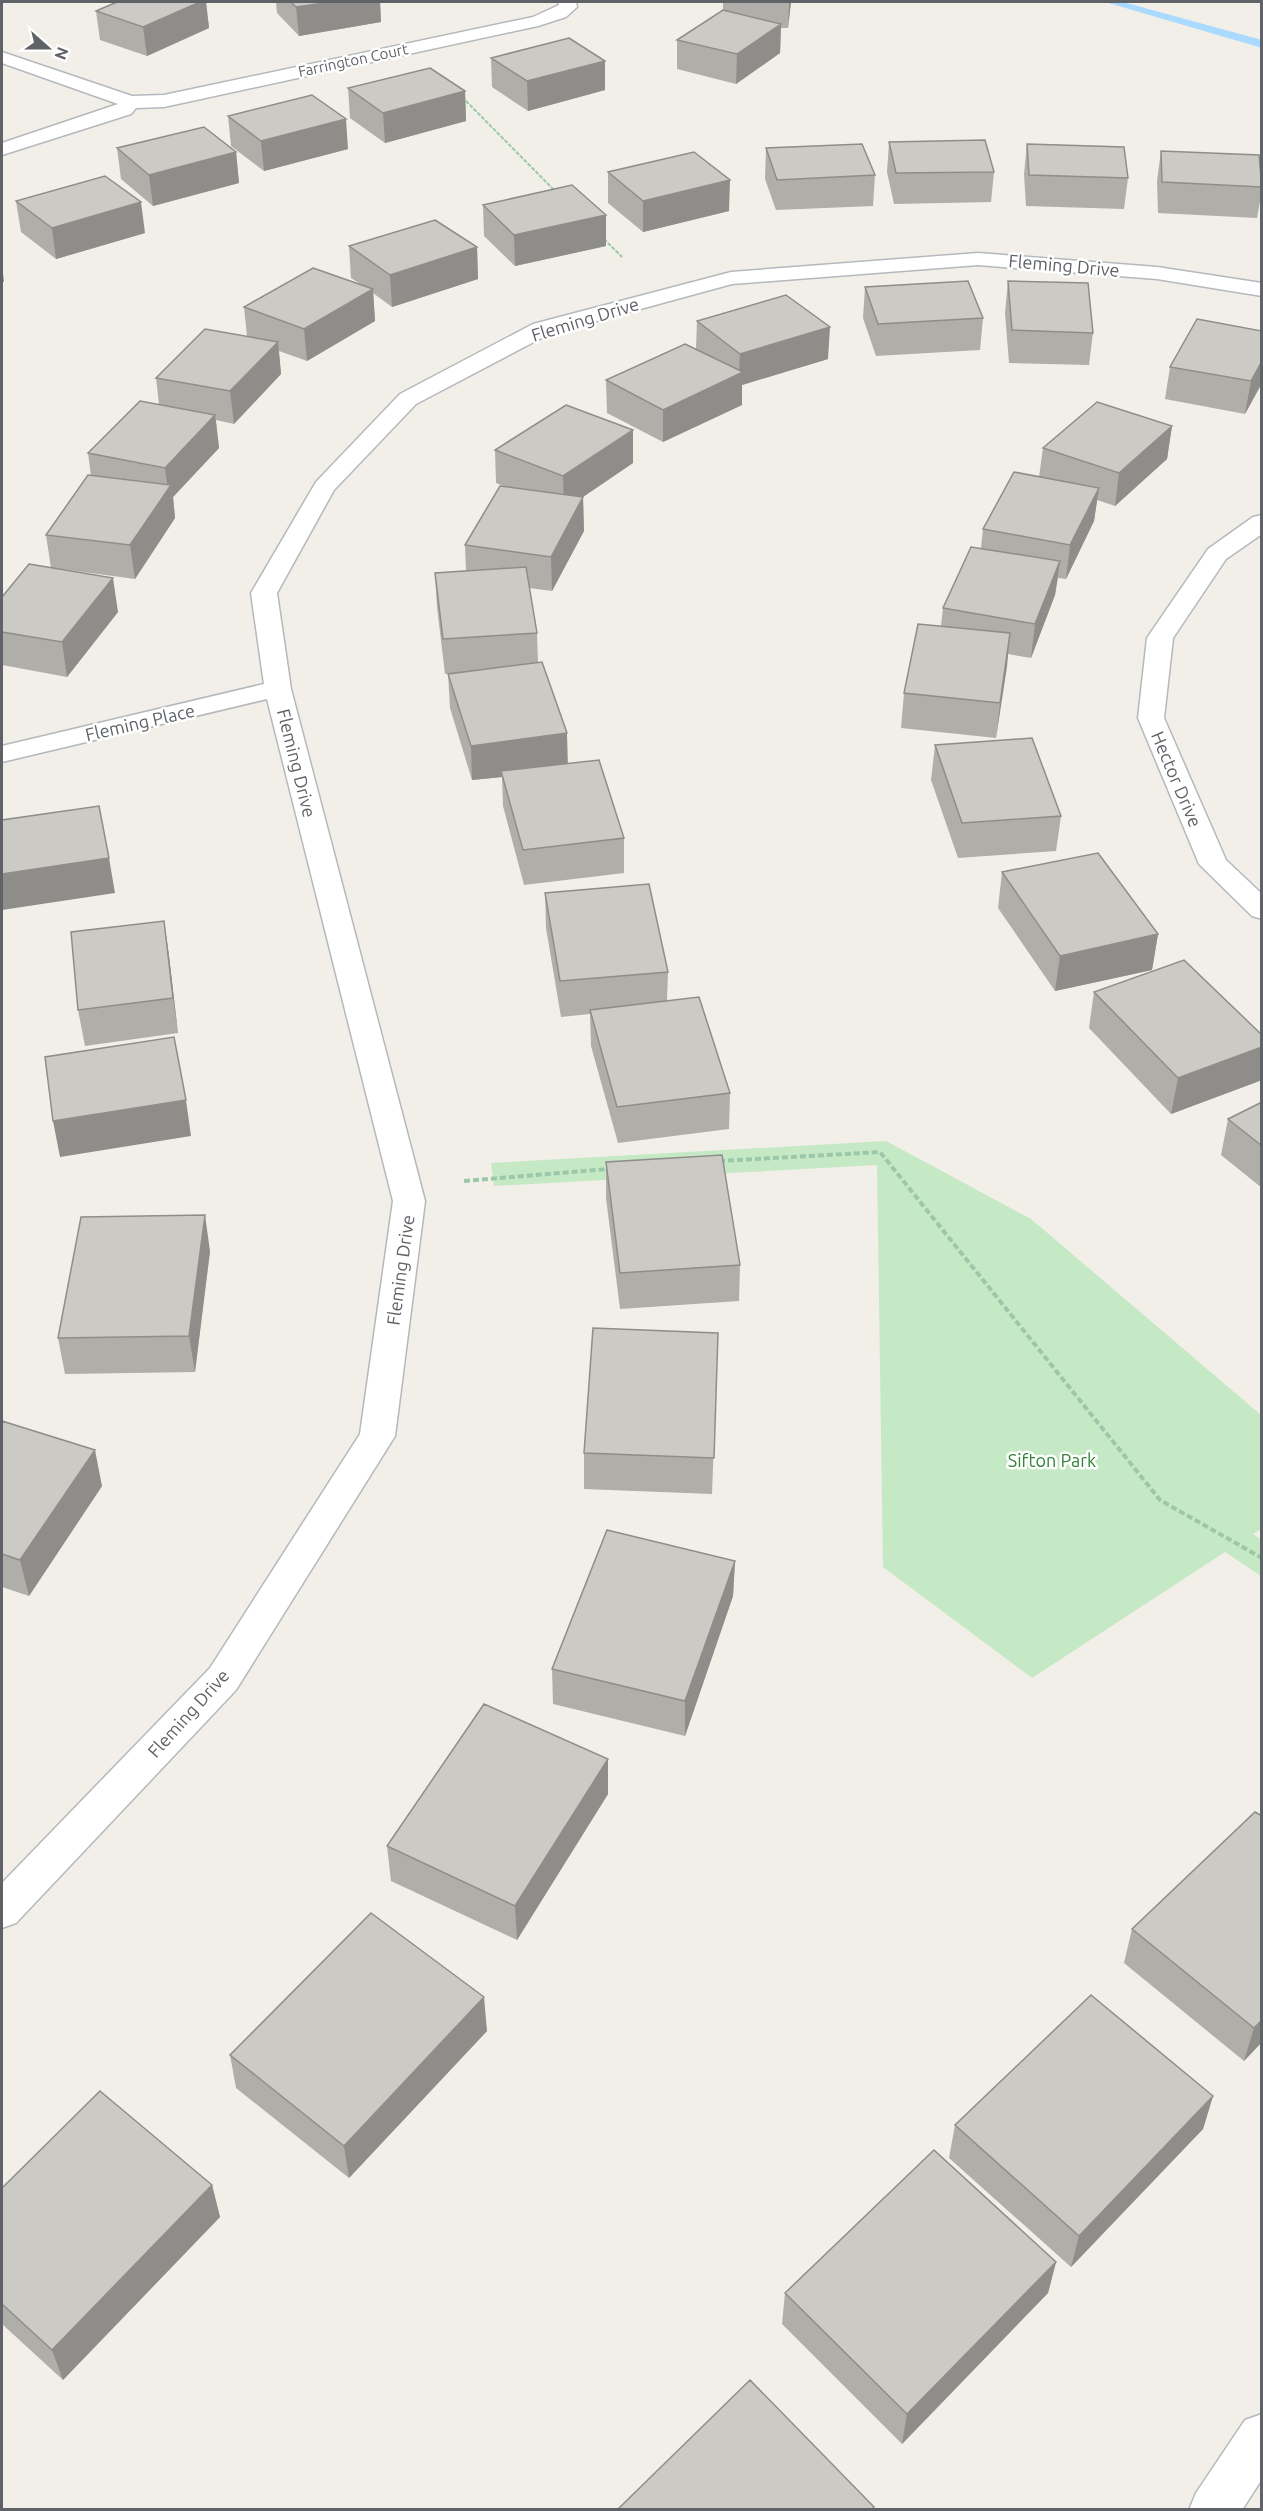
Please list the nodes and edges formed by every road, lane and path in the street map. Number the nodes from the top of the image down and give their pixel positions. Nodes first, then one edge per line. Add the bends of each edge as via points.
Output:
1 (567, 2) edge
2 (2, 57) edge
3 (456, 92) edge
4 (130, 102) junction
5 (2, 149) edge
6 (556, 191) edge
7 (598, 233) edge
8 (1262, 290) edge
9 (661, 297) junction
10 (1262, 522) edge
11 (278, 690) junction
12 (2, 753) edge
13 (1262, 910) edge
14 (707, 1162) edge
15 (615, 1168) edge
16 (452, 1182) dead end
17 (1262, 1558) edge
18 (2, 1910) edge
19 (1262, 2438) edge
20 (1213, 2510) edge

1 - 4 street, Farrington Court via 560,13 538,21 164,101
2 - 4 street, Farrington Court
3 - 6 path
4 - 5 street, Farrington Court via 124,110
7 - 9 path
8 - 9 street, Fleming Drive via 1157,273 978,259 731,278
9 - 11 street, Fleming Drive via 540,330 408,399 324,487 264,593
10 - 13 street, Hector Drive via 1217,554 1160,638 1151,718 1213,864
11 - 12 street, Fleming Place
11 - 18 street, Fleming Drive via 409,1201 377,1436 224,1679
14 - 17 path via 880,1152 1160,1500
15 - 16 path
19 - 20 street

